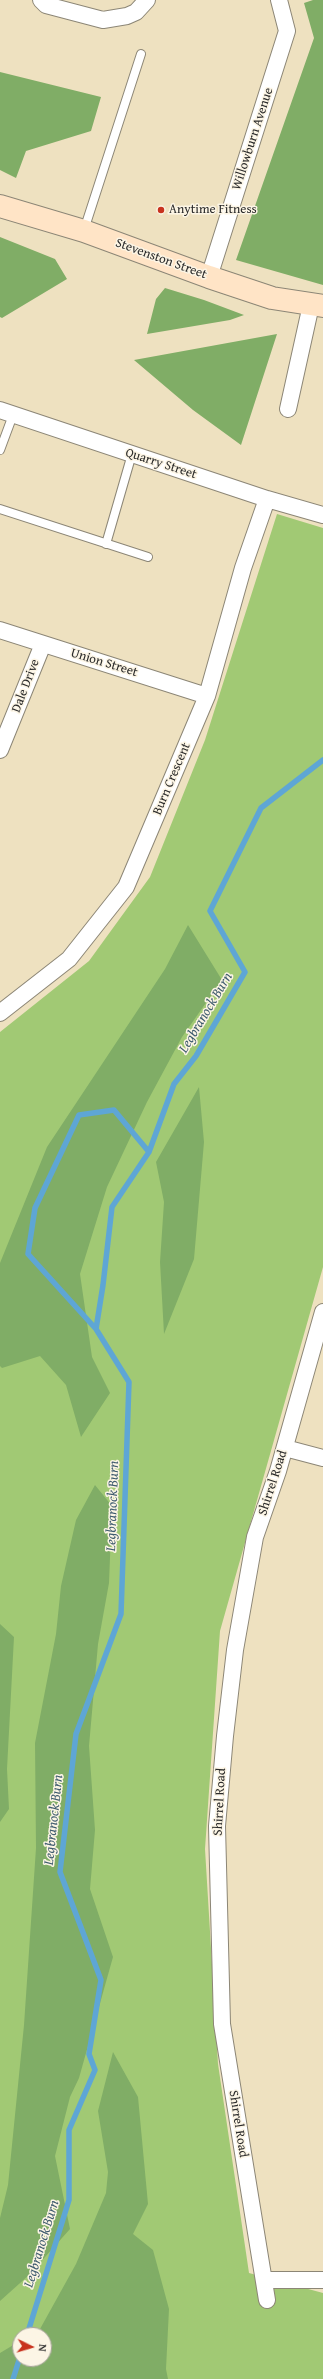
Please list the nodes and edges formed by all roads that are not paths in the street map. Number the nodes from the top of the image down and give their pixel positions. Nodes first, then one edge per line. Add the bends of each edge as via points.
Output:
1 (41, 0) edge
2 (147, 0) edge
3 (279, 0) edge
4 (141, 54) dead end
5 (0, 206) edge
6 (84, 231) junction
7 (209, 277) junction
8 (317, 306) edge
9 (288, 409) dead end
10 (6, 412) edge
11 (0, 450) edge
12 (132, 454) junction
13 (268, 499) junction
14 (0, 509) edge
15 (323, 515) edge
16 (106, 544) junction
17 (148, 558) dead end
18 (0, 630) edge
19 (43, 644) junction
20 (207, 696) junction
21 (0, 750) edge
22 (0, 1013) edge
23 (323, 1312) edge
24 (285, 1448) junction
25 (323, 1458) edge
26 (264, 2280) junction
27 (323, 2280) edge
28 (267, 2300) dead end

1 - 2 street via 46,5 103,20 136,12
3 - 7 street, Willowburn Avenue via 287,31
4 - 6 lane
5 - 6 main road, Stevenston Street
6 - 7 main road, Stevenston Street
7 - 8 main road, Stevenston Street via 272,298
8 - 9 street
10 - 11 lane
10 - 12 street, Quarry Street
12 - 13 street, Quarry Street
12 - 16 lane
13 - 15 street, Quarry Street
13 - 20 street, Burn Crescent via 243,568
14 - 16 lane
16 - 17 lane
18 - 19 street, Union Street
19 - 20 street, Union Street
19 - 21 street, Dale Drive
20 - 22 street, Burn Crescent via 126,887 69,960
23 - 24 street, Shirrel Road
24 - 25 street
24 - 26 street, Shirrel Road via 255,1537 235,1650 218,1826 222,2024
26 - 27 street
26 - 28 street, Shirrel Road

